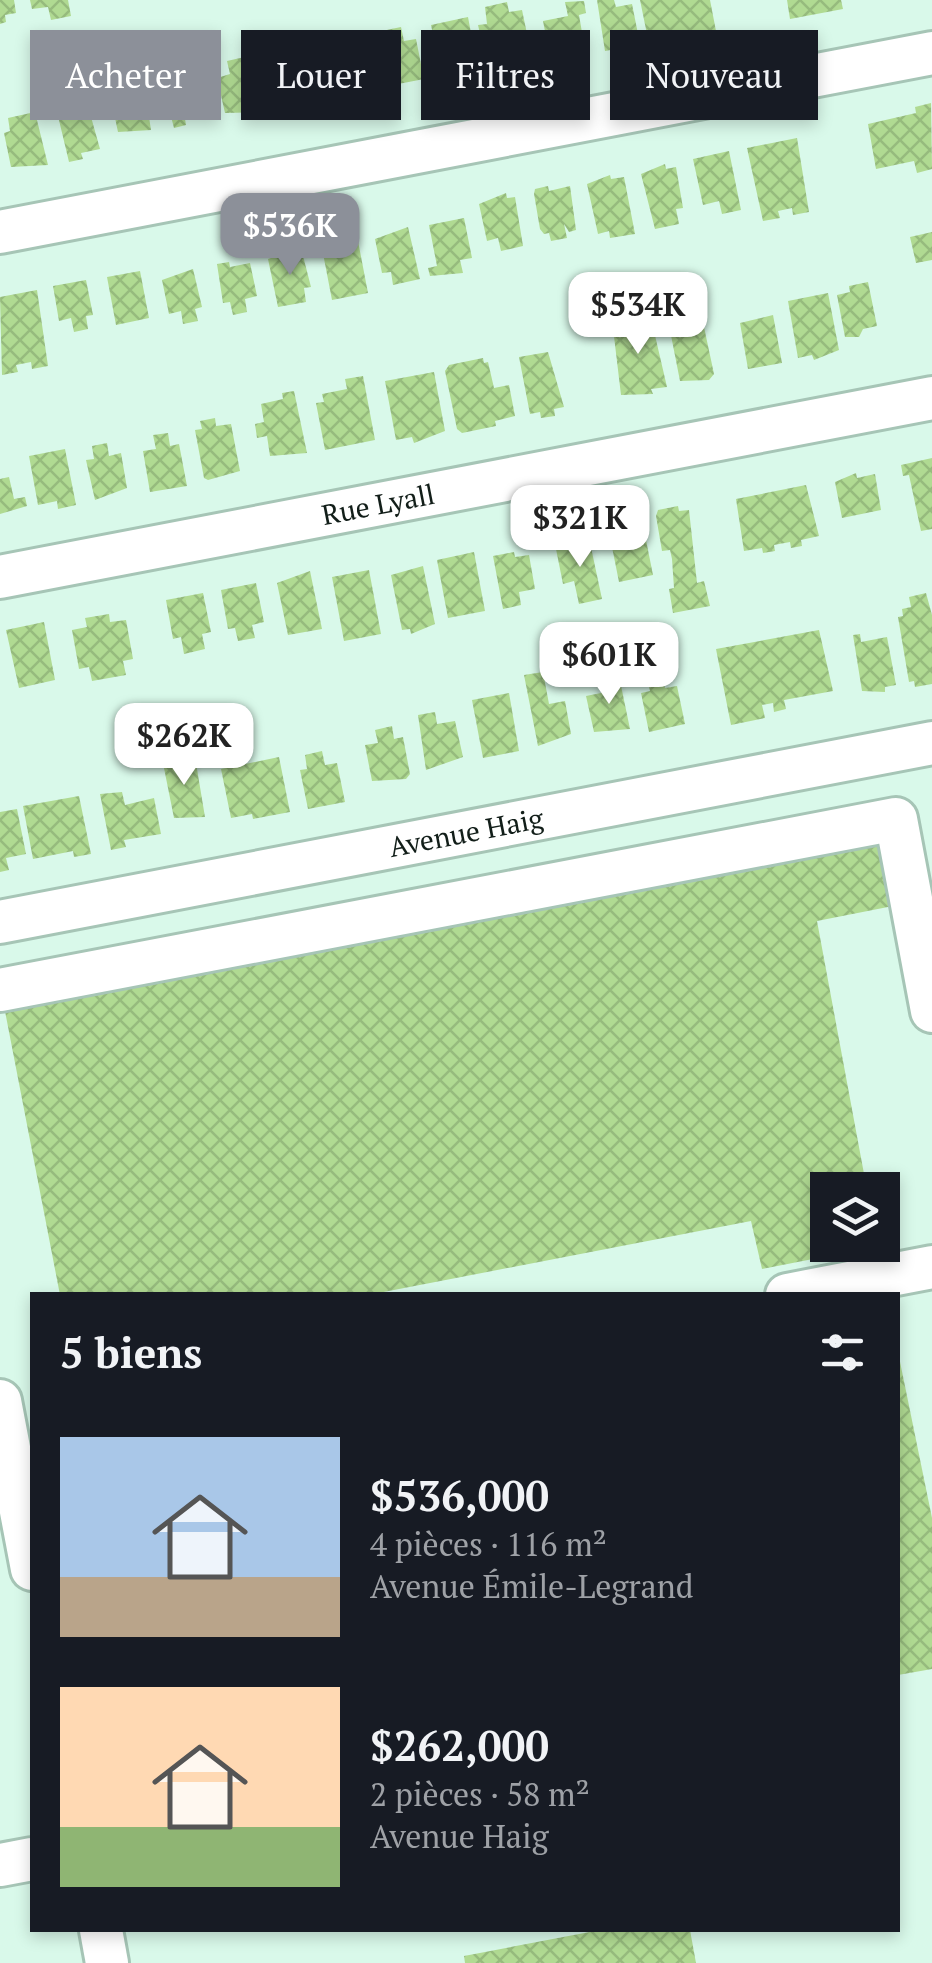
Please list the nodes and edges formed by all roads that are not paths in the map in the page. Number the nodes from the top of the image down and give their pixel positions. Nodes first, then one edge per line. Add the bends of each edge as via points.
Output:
1 (932, 53) edge
2 (0, 232) edge
3 (932, 398) edge
4 (0, 577) edge
5 (932, 743) edge
6 (0, 922) edge
7 (0, 990) edge
8 (932, 1011) edge
9 (932, 1266) edge
10 (803, 1292) edge
11 (0, 1401) edge
12 (14, 1447) edge
13 (30, 1555) edge
14 (30, 1859) edge
15 (0, 1865) edge
16 (101, 1932) edge
17 (107, 1963) edge

1 - 2 street
3 - 4 street, Rue Lyall
5 - 6 street, Avenue Haig
7 - 8 street via 896,819
9 - 10 street
11 - 12 street
12 - 13 street
14 - 15 street
16 - 17 street

